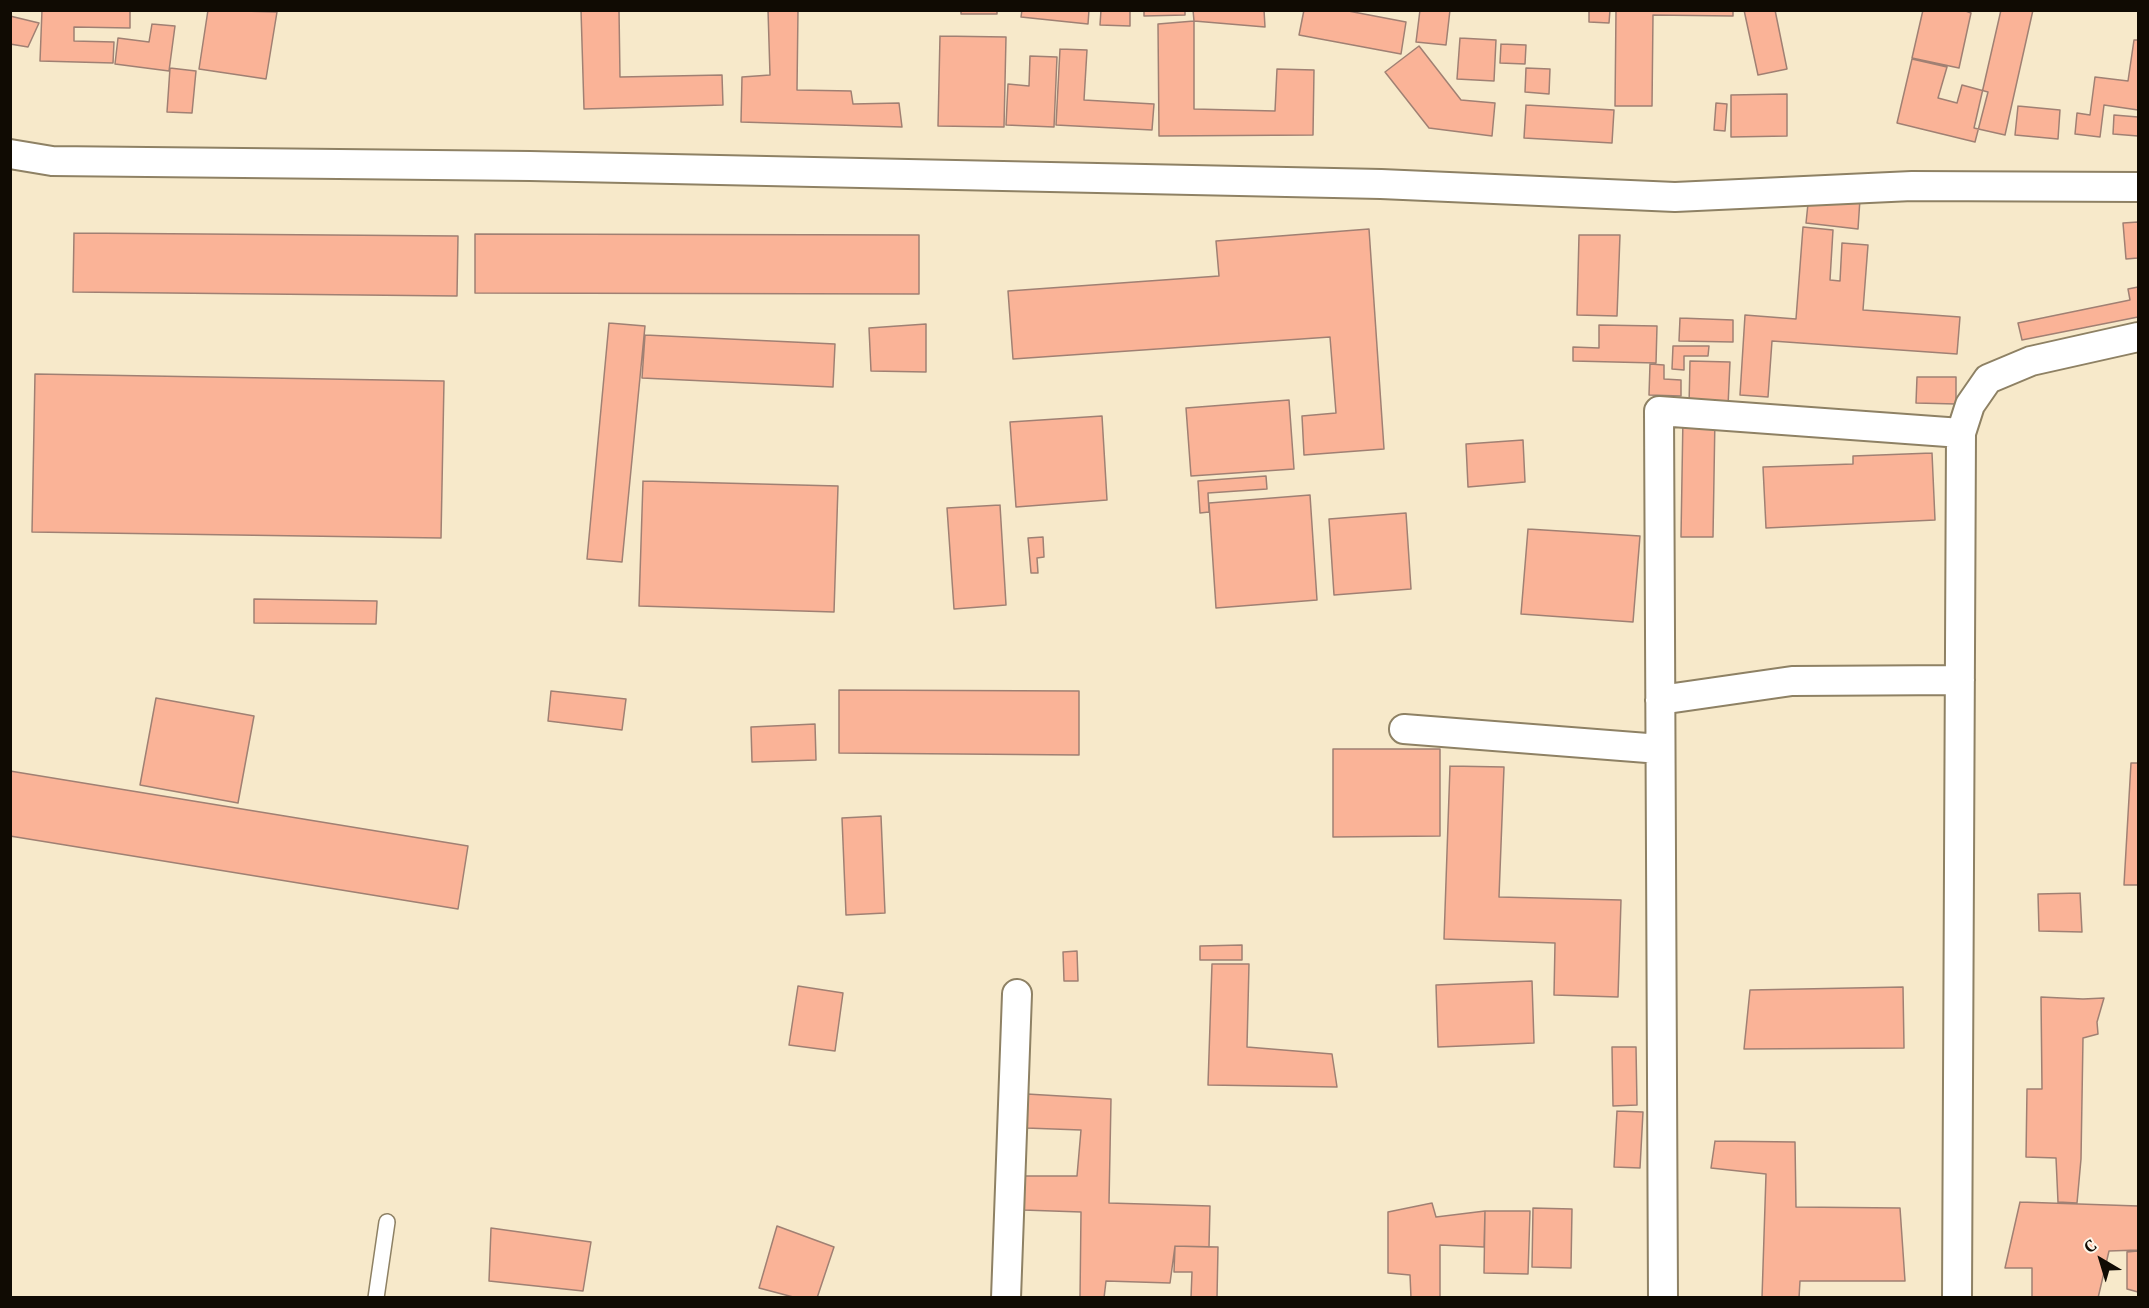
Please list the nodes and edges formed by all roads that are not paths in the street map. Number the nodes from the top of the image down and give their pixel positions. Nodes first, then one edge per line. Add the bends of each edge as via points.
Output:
1 (10, 154) edge
2 (2139, 187) edge
3 (2139, 337) edge
4 (1961, 433) junction
5 (1960, 680) junction
6 (1660, 700) junction
7 (1404, 729) dead end
8 (1660, 749) junction
9 (1017, 994) dead end
10 (387, 1222) dead end
11 (376, 1298) edge
12 (1006, 1298) edge
13 (1663, 1298) edge
14 (1957, 1298) edge

1 - 2 street via 52,161 542,166 1357,184 1675,197 1912,186
3 - 4 street via 2031,361 1988,379 1970,405
4 - 5 street
4 - 6 street via 1659,411
5 - 6 street via 1792,681
5 - 14 street
6 - 8 street
7 - 8 street
8 - 13 street
9 - 12 street
10 - 11 lane

